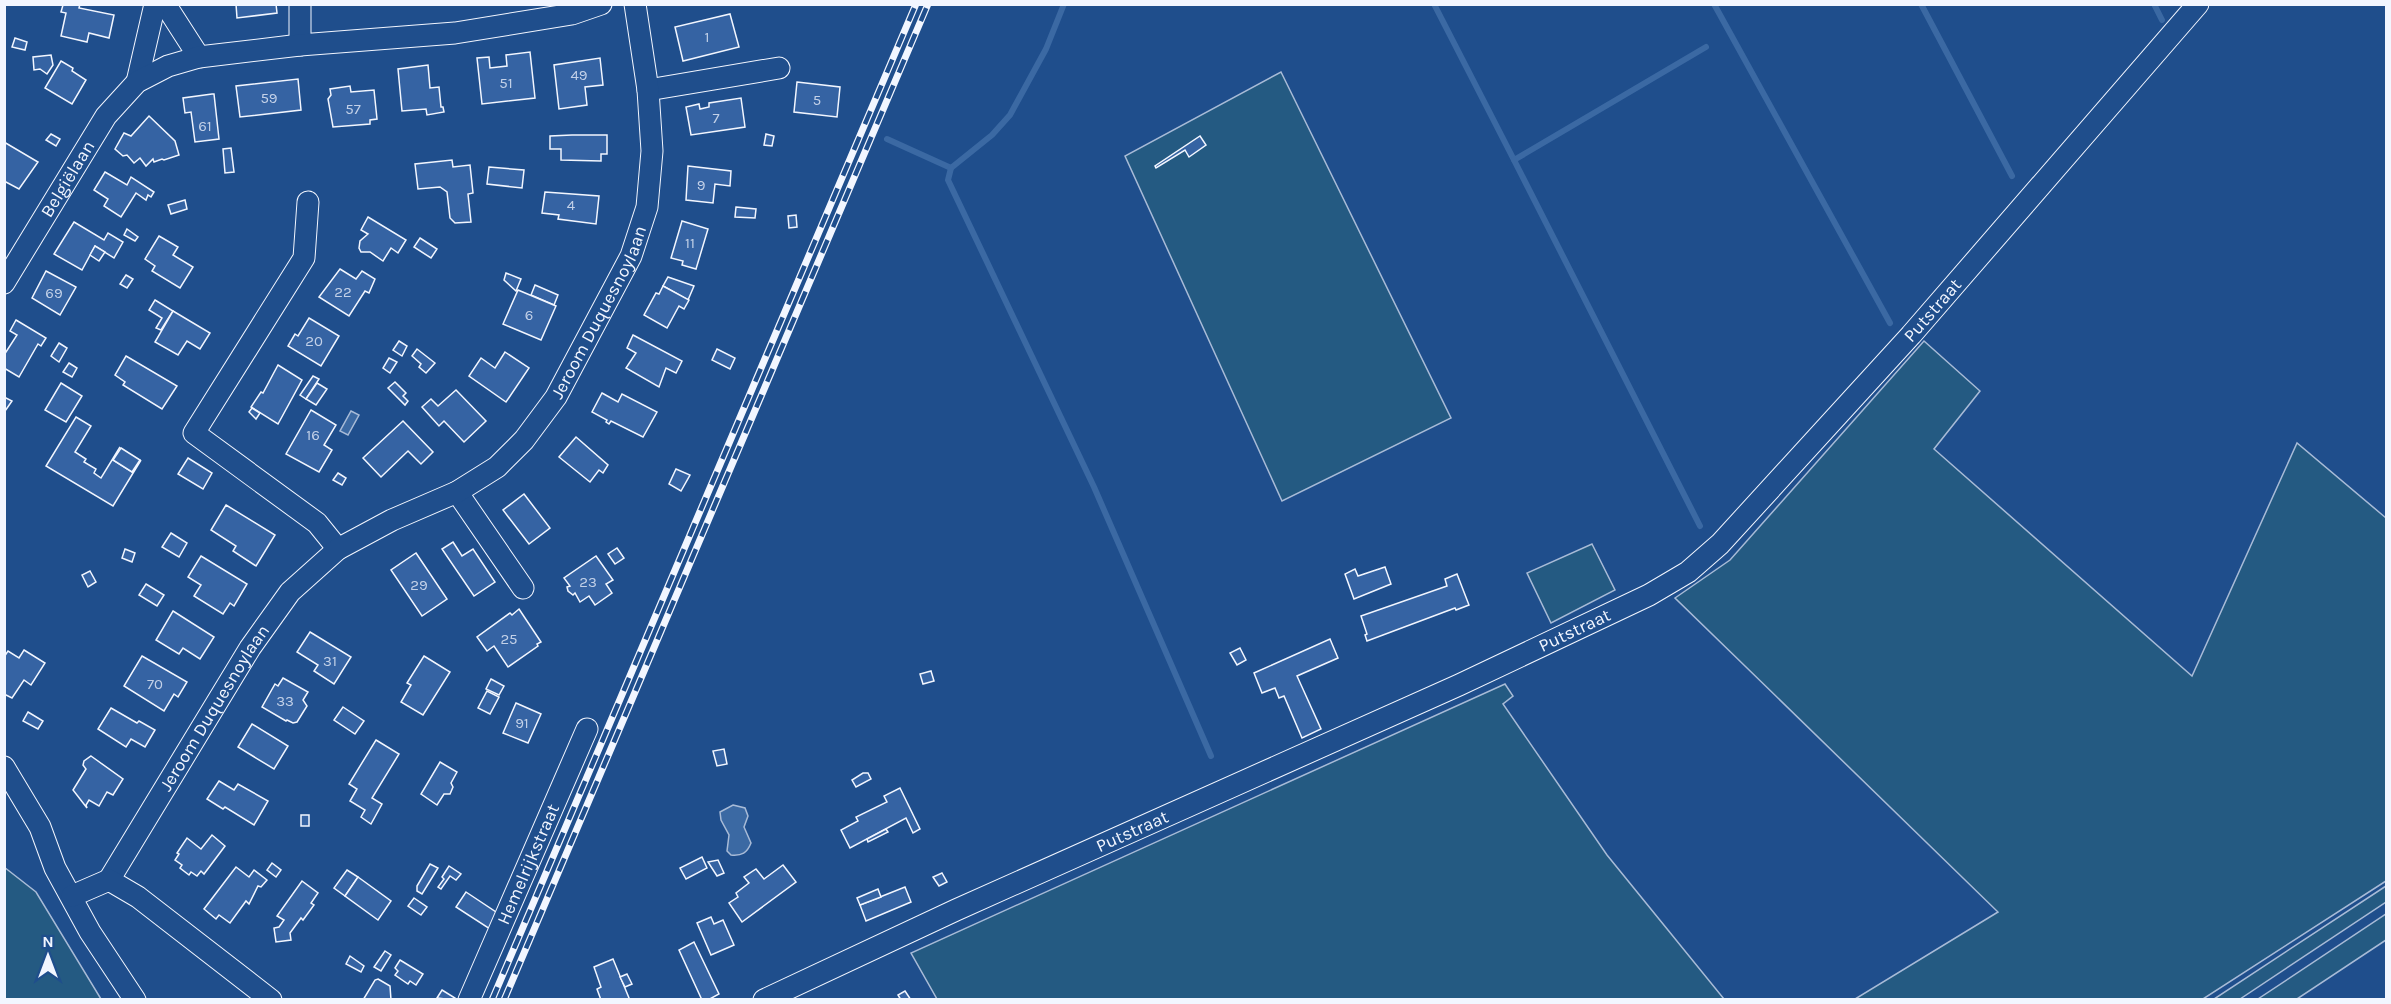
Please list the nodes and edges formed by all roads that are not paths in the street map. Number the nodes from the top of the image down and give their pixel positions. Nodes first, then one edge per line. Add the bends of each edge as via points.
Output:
1 (155, 4) edge
2 (165, 4) edge
3 (300, 4) edge
4 (601, 4) edge
5 (635, 4) edge
6 (2198, 4) edge
7 (533, 13) edge
8 (300, 45) junction
9 (199, 57) junction
10 (779, 69) dead end
11 (137, 82) junction
12 (648, 90) junction
13 (308, 201) dead end
14 (4, 283) edge
15 (457, 492) junction
16 (338, 549) junction
17 (523, 588) dead end
18 (587, 729) dead end
19 (4, 767) edge
20 (109, 880) junction
21 (72, 896) junction
22 (135, 999) edge
23 (271, 999) edge
24 (469, 999) edge
25 (764, 999) edge

1 - 11 street, Belgiëlaan
2 - 9 street
3 - 8 street
4 - 7 street, Belgiëlaan via 572,14
5 - 12 street, Jeroom Duquesnoylaan
6 - 25 street, Putstraat via 1911,334 1720,544 1688,572 1649,595 1459,685
7 - 8 street, Belgiëlaan via 455,33
8 - 9 street, Belgiëlaan
9 - 11 street, Belgiëlaan via 168,66
10 - 12 street
11 - 14 street, Belgiëlaan via 106,116
12 - 15 street, Jeroom Duquesnoylaan via 651,168 647,207 631,256 556,397 524,440 497,467
13 - 16 street via 304,258 194,433 317,523
15 - 16 street, Jeroom Duquesnoylaan
15 - 17 street
16 - 20 street, Jeroom Duquesnoylaan via 290,592 250,648
18 - 24 street, Hemelrijkstraat
19 - 21 street via 40,827
20 - 21 street
20 - 23 street via 138,897
21 - 22 street via 90,932

